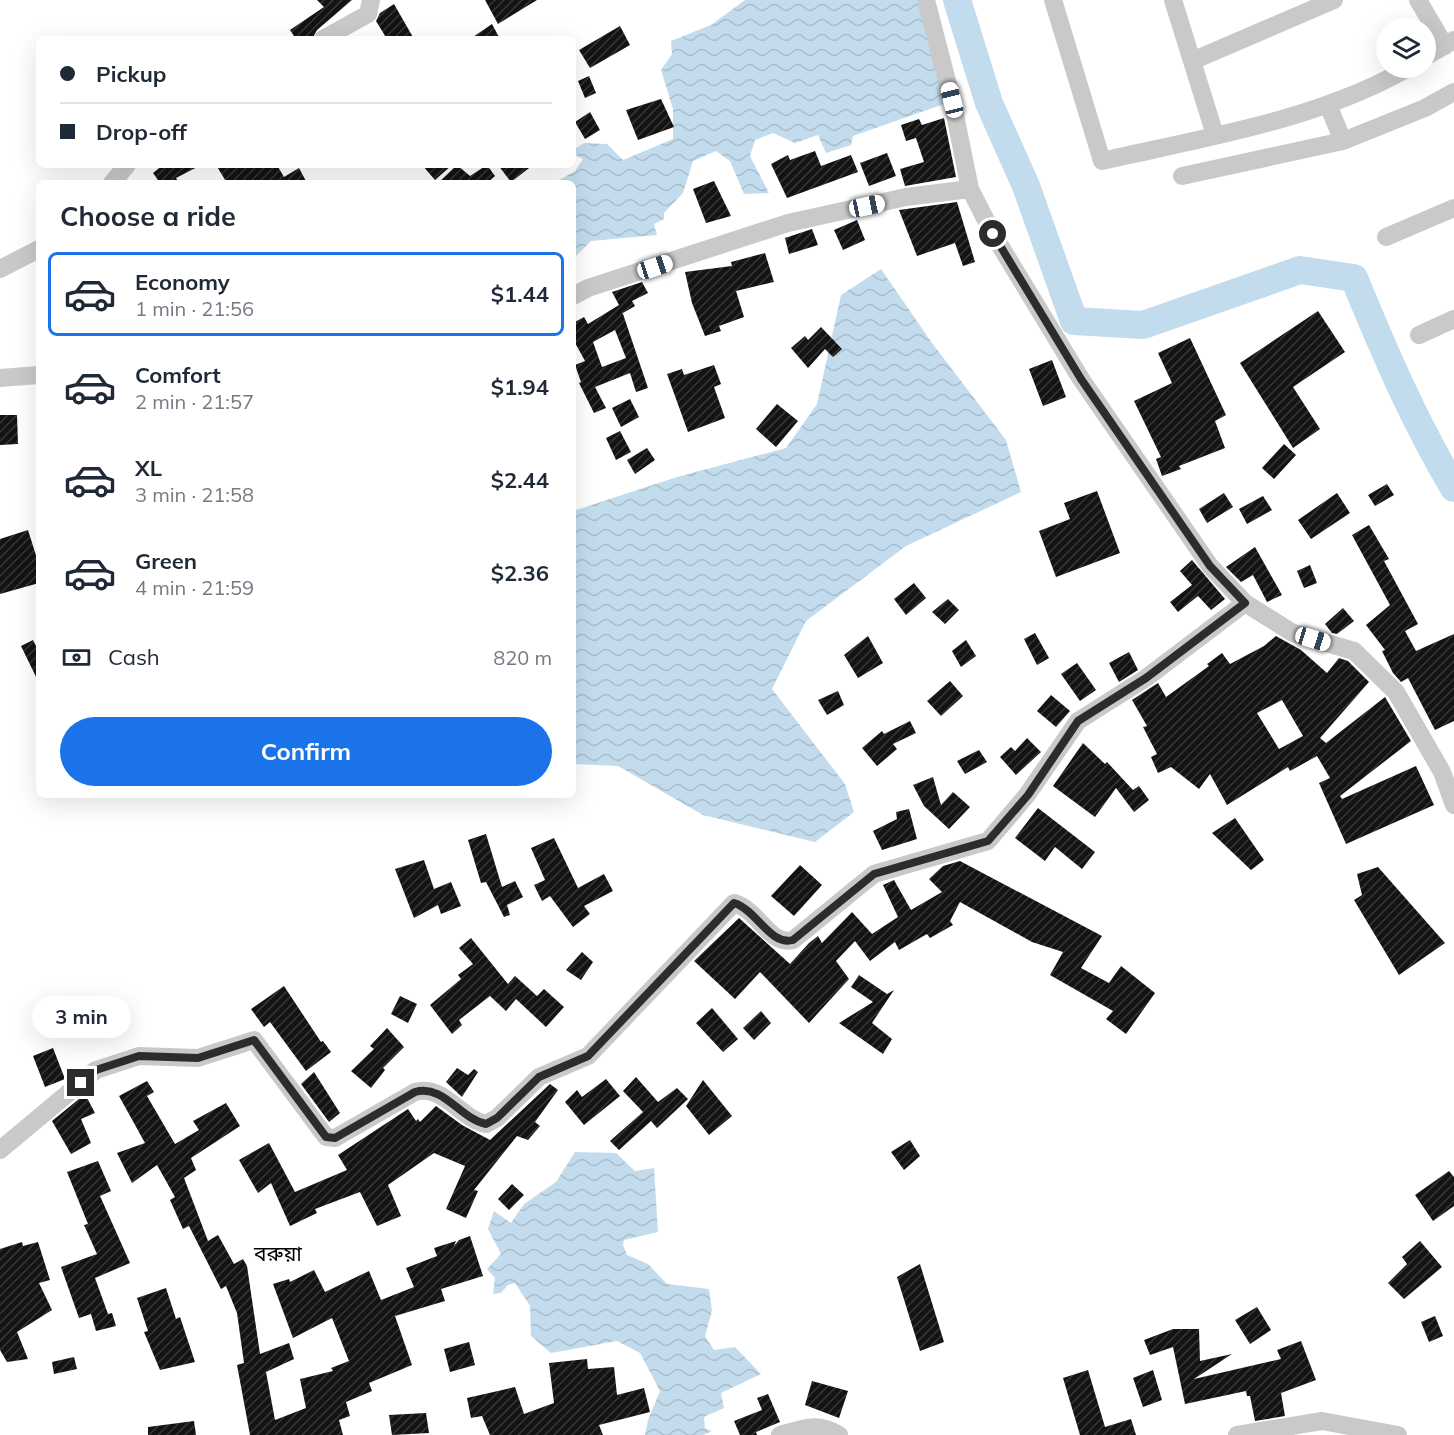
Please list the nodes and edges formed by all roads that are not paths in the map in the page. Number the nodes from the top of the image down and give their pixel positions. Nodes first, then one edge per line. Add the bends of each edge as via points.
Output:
1 (370, 0) edge
2 (926, 0) edge
3 (1053, 0) edge
4 (1173, 0) edge
5 (1334, 0) edge
6 (1418, 0) edge
7 (328, 36) edge
8 (1449, 43) edge
9 (1436, 51) edge
10 (1192, 61) junction
11 (1386, 78) edge
12 (1454, 92) edge
13 (1328, 105) junction
14 (1215, 135) junction
15 (1343, 141) junction
16 (124, 168) edge
17 (1182, 176) dead end
18 (114, 180) edge
19 (970, 189) junction
20 (1454, 208) edge
21 (1386, 237) dead end
22 (36, 251) edge
23 (0, 269) edge
24 (576, 294) edge
25 (1454, 319) edge
26 (1419, 334) dead end
27 (36, 375) edge
28 (0, 378) edge
29 (1245, 603) junction
30 (1454, 806) edge
31 (0, 1150) edge
32 (780, 1435) edge
33 (839, 1435) edge
34 (1237, 1435) edge
35 (1398, 1435) edge

1 - 7 street via 368,14
2 - 19 street
3 - 14 street via 1102,161
4 - 10 street
5 - 10 street
6 - 8 street
8 - 9 street
10 - 14 street
11 - 13 street
12 - 15 street
13 - 14 street
13 - 15 street
15 - 17 street
16 - 18 street
19 - 24 street via 906,197 788,223
19 - 29 street via 1081,379 1210,566
20 - 21 street
22 - 23 street
25 - 26 street
27 - 28 street
29 - 30 street via 1293,633 1354,651 1388,684 1442,772
29 - 31 street via 1146,678 1078,721 1028,795 988,841 874,874 786,942 778,941 746,907 734,903 588,1056 539,1077 486,1124 476,1122 436,1092 425,1089 335,1138 326,1137 254,1040 198,1058 139,1056 96,1070
32 - 33 street via 826,1427
34 - 35 street via 1322,1421

